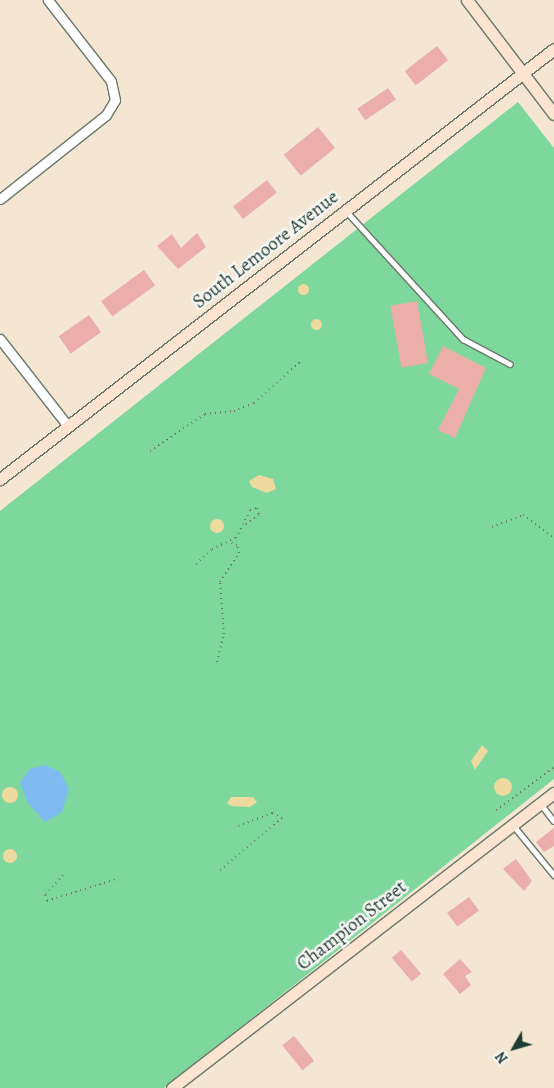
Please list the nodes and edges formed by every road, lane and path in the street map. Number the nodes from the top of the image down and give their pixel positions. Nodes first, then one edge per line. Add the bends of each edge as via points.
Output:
1 (48, 0) edge
2 (467, 0) edge
3 (554, 49) edge
4 (522, 74) junction
5 (554, 114) edge
6 (0, 199) edge
7 (346, 211) junction
8 (0, 339) edge
9 (300, 362) dead end
10 (510, 364) dead end
11 (68, 426) junction
12 (150, 451) dead end
13 (0, 479) edge
14 (246, 524) junction
15 (492, 527) dead end
16 (238, 536) junction
17 (554, 538) edge
18 (230, 542) junction
19 (238, 546) junction
20 (196, 564) dead end
21 (217, 662) dead end
22 (554, 767) edge
23 (554, 793) edge
24 (540, 804) junction
25 (496, 810) dead end
26 (554, 821) edge
27 (512, 824) junction
28 (235, 827) dead end
29 (220, 870) dead end
30 (62, 875) dead end
31 (554, 875) edge
32 (116, 879) dead end
33 (172, 1088) edge

1 - 6 street via 111,81 115,94 111,110
2 - 4 street
3 - 4 street, South Lemoore Avenue
4 - 5 street
4 - 7 street, South Lemoore Avenue
7 - 10 lane via 463,339
7 - 11 street, South Lemoore Avenue
8 - 11 street
9 - 12 path via 254,403 234,411 208,413
11 - 13 street, South Lemoore Avenue
14 - 14 path via 250,510 257,508 259,515
14 - 16 path
15 - 17 path via 523,515
16 - 18 path
16 - 19 path
18 - 19 path
18 - 20 path via 212,549
19 - 21 path via 238,558 220,582 224,634
22 - 25 path
23 - 24 street, Champion Street
24 - 26 lane
24 - 27 street, Champion Street
27 - 31 lane
27 - 33 street, Champion Street
28 - 29 path via 272,813 282,818
30 - 32 path via 45,895 47,901

